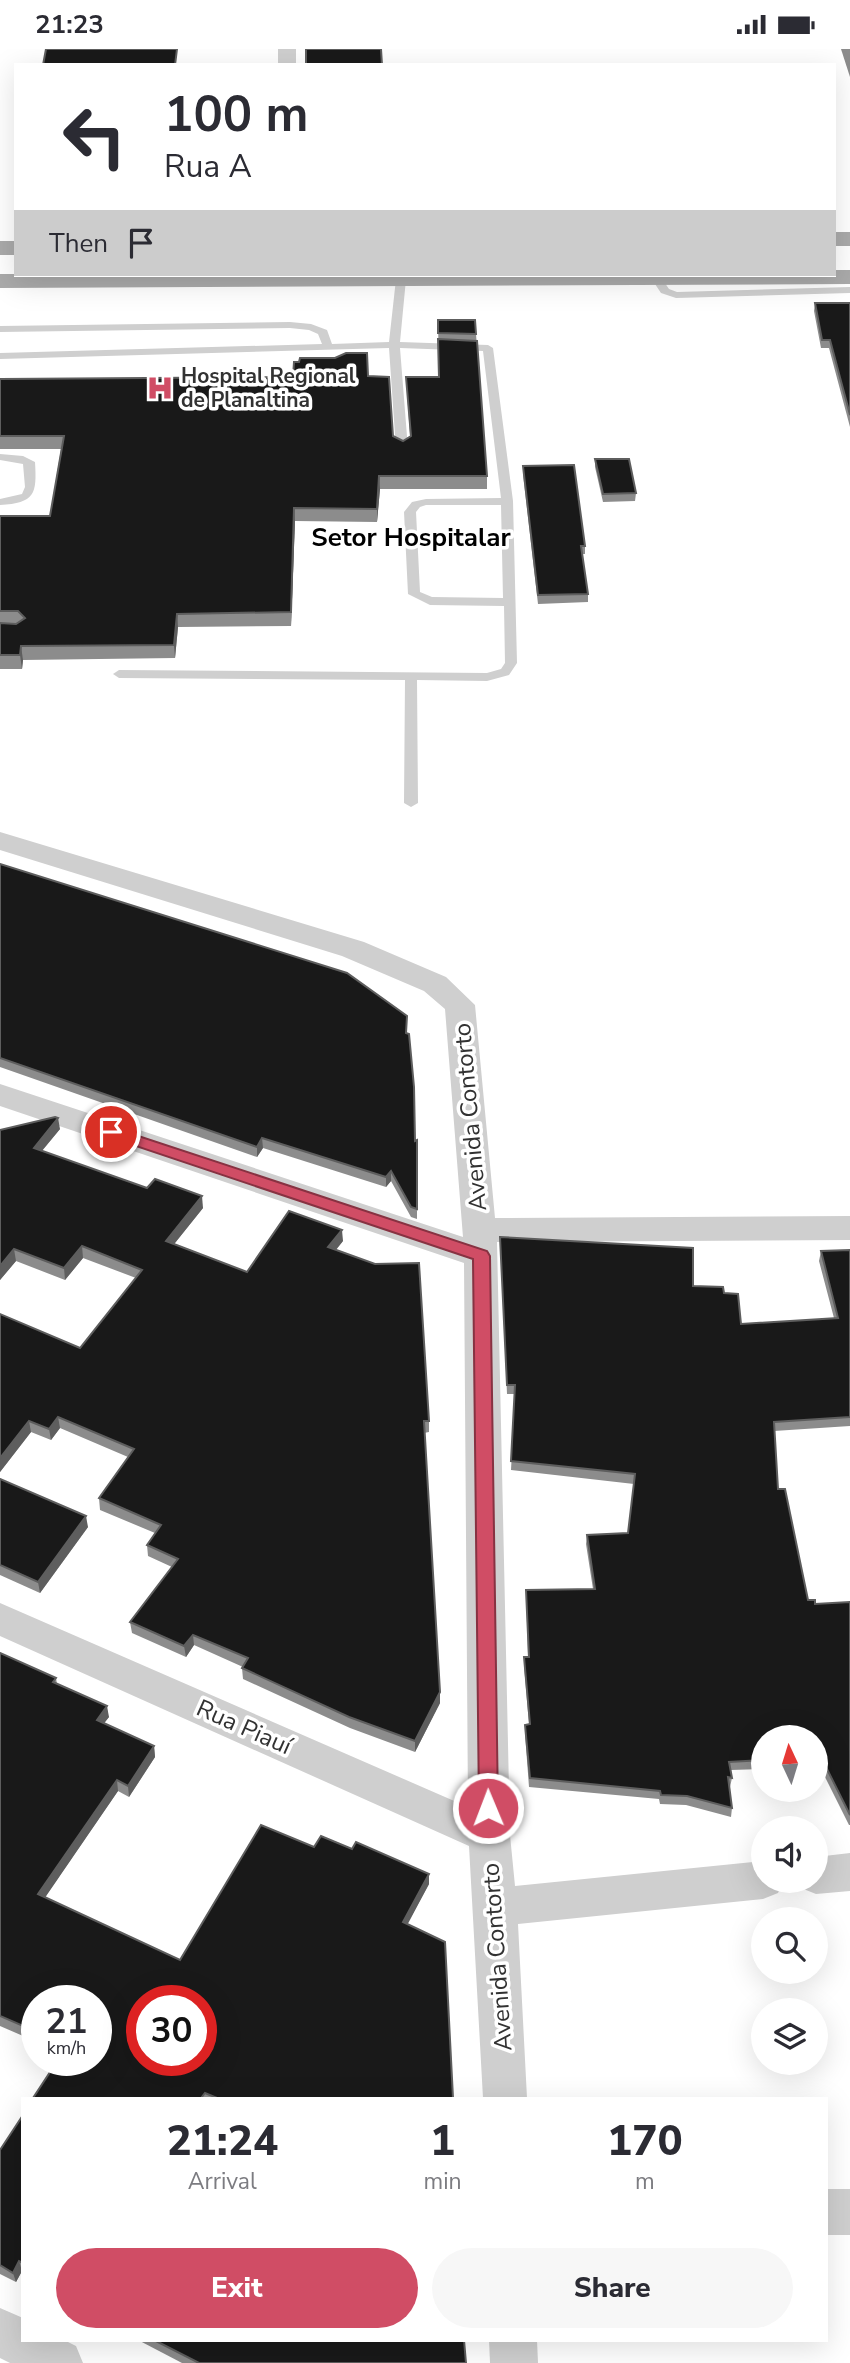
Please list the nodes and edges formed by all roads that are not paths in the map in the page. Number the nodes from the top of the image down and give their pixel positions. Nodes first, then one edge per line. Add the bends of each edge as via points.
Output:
1 (486, 277) edge
2 (628, 277) edge
3 (850, 277) edge
4 (656, 278) junction
5 (401, 279) junction
6 (0, 281) edge
7 (850, 290) edge
8 (0, 329) edge
9 (394, 345) junction
10 (328, 347) junction
11 (0, 356) edge
12 (401, 449) edge
13 (0, 457) edge
14 (507, 501) junction
15 (0, 502) edge
16 (508, 602) junction
17 (119, 674) dead end
18 (411, 677) junction
19 (411, 803) dead end
20 (0, 841) edge
21 (2, 1098) edge
22 (850, 1228) edge
23 (481, 1243) junction
24 (0, 1619) edge
25 (489, 1835) junction
26 (850, 1872) edge
27 (828, 1874) edge
28 (751, 1881) edge
29 (496, 1907) junction
30 (505, 2097) edge
31 (828, 2212) edge
32 (850, 2212) edge
33 (0, 2332) edge
34 (513, 2342) edge
35 (59, 2363) edge
36 (514, 2363) edge

1 - 5 main road
2 - 4 main road
3 - 4 main road
4 - 7 lane via 665,291 676,295
5 - 6 main road
5 - 9 lane
8 - 10 lane via 290,325 323,332
9 - 10 lane
9 - 12 lane
9 - 14 lane via 488,348
10 - 11 lane
13 - 15 lane via 29,462 30,487 26,496
14 - 16 lane
14 - 16 lane via 426,502 410,512 414,594 419,598
16 - 18 lane via 511,663 505,672 487,677
17 - 18 lane
18 - 19 lane
20 - 23 street, Avenida Contorto via 353,949 435,984 460,1005
21 - 23 street
22 - 23 street
23 - 25 street, Avenida Contorto
24 - 25 street, Rua Piauí
25 - 29 street, Avenida Contorto
26 - 27 street
28 - 29 street
29 - 30 street, Avenida Contorto
31 - 32 street
33 - 35 street
34 - 36 street

